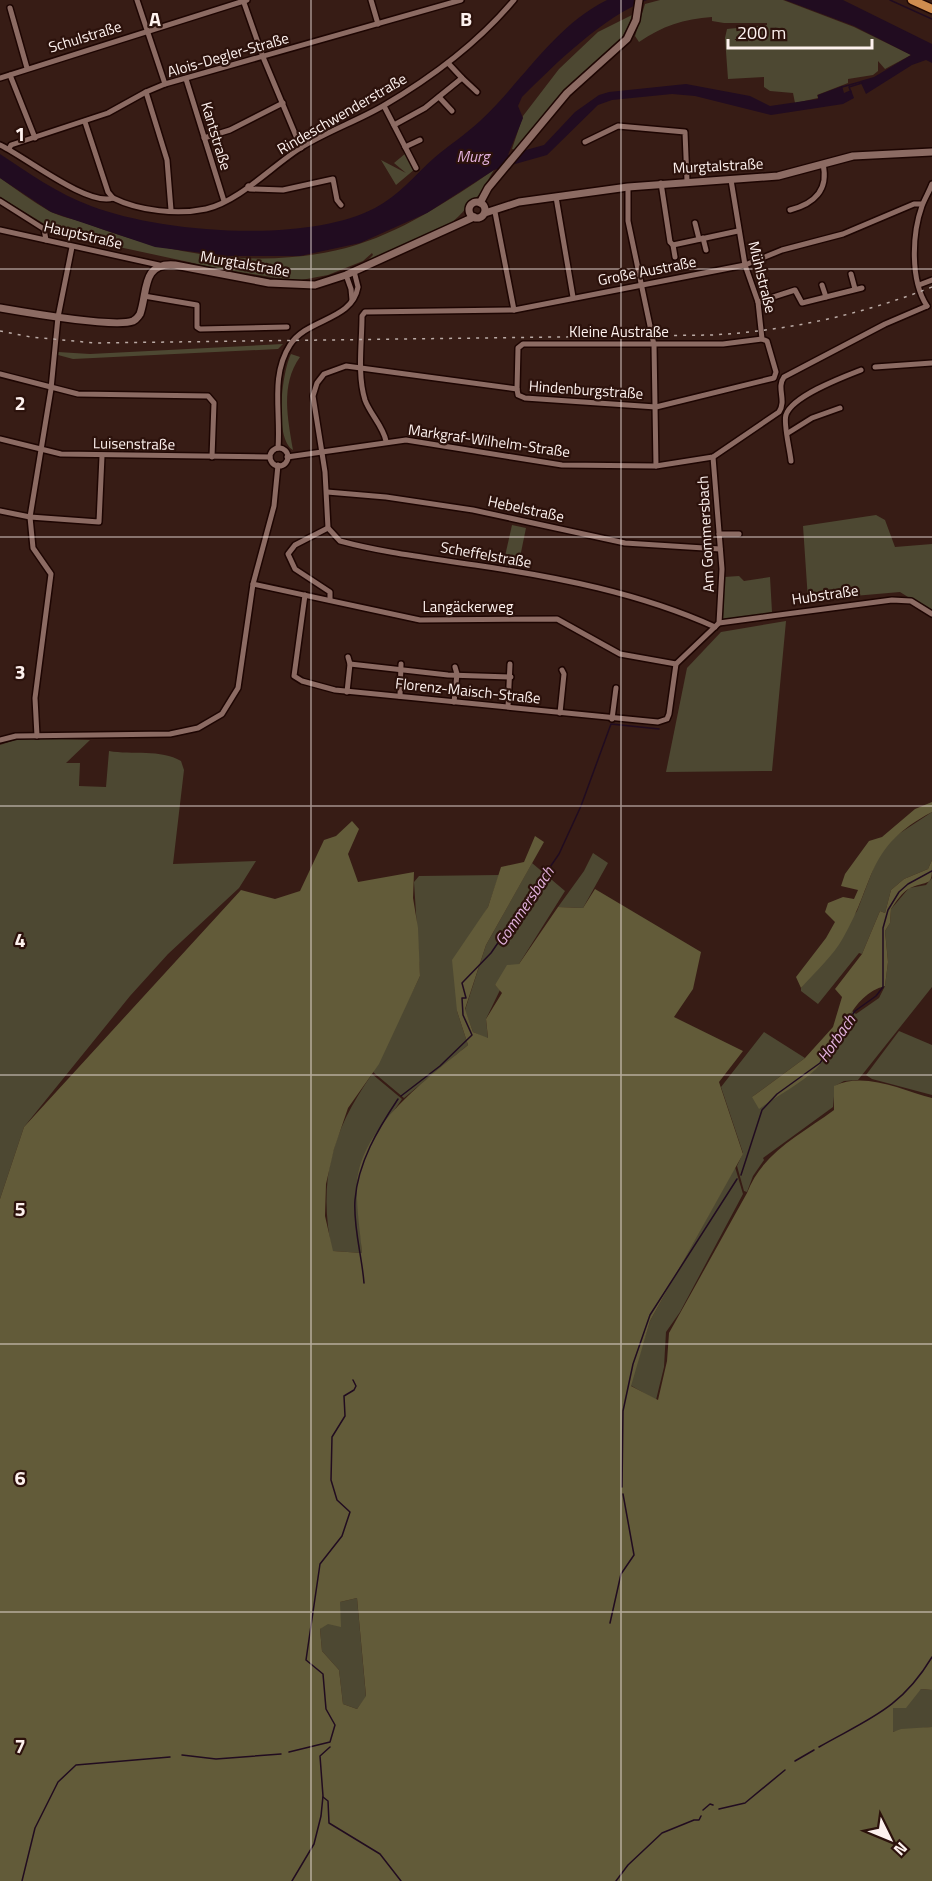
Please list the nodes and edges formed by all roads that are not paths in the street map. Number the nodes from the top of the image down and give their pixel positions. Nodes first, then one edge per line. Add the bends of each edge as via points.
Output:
1 (137, 0) edge
2 (245, 0) edge
3 (371, 0) edge
4 (461, 0) edge
5 (514, 0) edge
6 (639, 0) edge
7 (912, 0) edge
8 (10, 8) dead end
9 (932, 9) edge
10 (378, 24) junction
11 (148, 30) junction
12 (263, 57) junction
13 (448, 63) junction
14 (27, 68) junction
15 (10, 75) junction
16 (0, 78) edge
17 (462, 78) junction
18 (186, 79) junction
19 (165, 84) junction
20 (146, 92) junction
21 (477, 92) dead end
22 (439, 97) junction
23 (283, 103) junction
24 (384, 105) junction
25 (452, 111) dead end
26 (85, 122) junction
27 (394, 125) junction
28 (35, 138) junction
29 (204, 138) junction
30 (420, 140) dead end
31 (585, 142) dead end
32 (0, 145) edge
33 (405, 147) junction
34 (301, 148) junction
35 (9, 149) junction
36 (932, 152) edge
37 (823, 164) junction
38 (416, 168) dead end
39 (731, 180) junction
40 (687, 181) junction
41 (661, 183) junction
42 (932, 184) edge
43 (248, 186) junction
44 (628, 187) junction
45 (556, 197) junction
46 (113, 198) junction
47 (0, 201) edge
48 (224, 201) junction
49 (922, 204) junction
50 (341, 205) dead end
51 (505, 206) junction
52 (483, 208) junction
53 (171, 210) junction
54 (790, 210) dead end
55 (495, 212) junction
56 (472, 214) junction
57 (695, 223) dead end
58 (0, 230) edge
59 (738, 231) junction
60 (701, 239) junction
61 (46, 240) junction
62 (673, 245) junction
63 (72, 247) junction
64 (706, 250) dead end
65 (675, 257) dead end
66 (159, 265) junction
67 (745, 265) junction
68 (354, 271) junction
69 (851, 274) dead end
70 (346, 275) junction
71 (932, 280) edge
72 (642, 285) junction
73 (822, 285) dead end
74 (919, 285) junction
75 (862, 288) dead end
76 (855, 289) junction
77 (144, 296) junction
78 (573, 297) junction
79 (826, 297) junction
80 (351, 301) junction
81 (758, 302) junction
82 (930, 307) edge
83 (0, 308) edge
84 (514, 310) junction
85 (58, 317) junction
86 (287, 327) dead end
87 (762, 339) junction
88 (654, 345) junction
89 (932, 363) edge
90 (875, 367) dead end
91 (362, 368) junction
92 (861, 370) dead end
93 (0, 374) edge
94 (776, 375) joint
95 (517, 388) junction
96 (51, 389) junction
97 (656, 407) junction
98 (840, 408) dead end
99 (788, 433) junction
100 (0, 439) edge
101 (386, 441) junction
102 (278, 448) junction
103 (40, 451) junction
104 (322, 453) junction
105 (102, 456) junction
106 (212, 457) junction
107 (270, 457) junction
108 (287, 457) junction
109 (713, 457) junction
110 (791, 461) dead end
111 (278, 465) junction
112 (656, 466) junction
113 (327, 492) junction
114 (0, 511) edge
115 (30, 517) junction
116 (328, 528) junction
117 (719, 534) junction
118 (739, 534) dead end
119 (720, 549) junction
120 (253, 584) junction
121 (305, 595) junction
122 (330, 600) junction
123 (932, 614) edge
124 (717, 625) junction
125 (348, 657) dead end
126 (350, 664) junction
127 (510, 664) dead end
128 (676, 664) junction
129 (402, 667) junction
130 (455, 667) dead end
131 (562, 670) dead end
132 (457, 674) junction
133 (511, 677) junction
134 (616, 688) dead end
135 (347, 692) junction
136 (400, 696) junction
137 (454, 702) junction
138 (508, 707) junction
139 (560, 713) junction
140 (612, 719) junction
141 (37, 736) junction
142 (0, 740) edge

1 - 11 street
2 - 11 street, Schulstraße
2 - 12 street
3 - 10 street
4 - 10 street, Alois-Degler-Straße
5 - 13 street, Rindeschwenderstraße
6 - 52 street via 636,20 627,39 567,93 486,191
7 - 9 main road
8 - 14 street
10 - 12 street, Alois-Degler-Straße
11 - 14 street, Schulstraße
11 - 19 street
12 - 18 street, Alois-Degler-Straße
12 - 23 street
13 - 17 street
13 - 24 street, Rindeschwenderstraße
14 - 15 street, Schulstraße
15 - 16 street, Schulstraße
15 - 28 street
17 - 21 street
17 - 22 street
18 - 19 street, Alois-Degler-Straße
18 - 29 street, Kantstraße
19 - 20 street, Alois-Degler-Straße
20 - 26 street, Alois-Degler-Straße
20 - 53 street via 167,160
22 - 25 street
22 - 27 street
23 - 29 street via 230,130
23 - 34 street
24 - 27 street
24 - 34 street, Rindeschwenderstraße
26 - 28 street, Alois-Degler-Straße
26 - 46 street
27 - 33 street
28 - 35 street, Alois-Degler-Straße
29 - 48 street, Kantstraße
30 - 33 street
31 - 40 street via 618,126 685,132
32 - 35 street, Rindeschwenderstraße
33 - 38 street
34 - 43 street, Rindeschwenderstraße
35 - 46 street, Rindeschwenderstraße via 75,188 98,198
36 - 37 street, Murgtalstraße via 853,156
37 - 39 street, Murgtalstraße via 778,176
37 - 54 street via 826,177 812,202
39 - 40 street, Murgtalstraße
39 - 59 street, Mühlstraße
40 - 41 street, Murgtalstraße
41 - 44 street, Murgtalstraße
41 - 62 street
42 - 49 street
43 - 48 street, Rindeschwenderstraße
43 - 50 street via 283,190 333,179
44 - 45 street, Murgtalstraße
44 - 72 street via 628,221
45 - 51 street, Murgtalstraße
45 - 78 street
46 - 53 street, Rindeschwenderstraße via 135,207
47 - 61 street via 44,228
48 - 53 street, Rindeschwenderstraße via 207,208
49 - 67 street, Große Austraße
49 - 74 street via 915,256
51 - 52 street, Murgtalstraße
51 - 55 street, Murgtalstraße
52 - 55 street, Murgtalstraße
52 - 56 street, Murgtalstraße via 480,218
52 - 56 street, Murgtalstraße via 473,204
55 - 84 street
56 - 68 street, Murgtalstraße
57 - 60 street
58 - 61 street, Hauptstraße
59 - 60 street
59 - 67 street, Mühlstraße
60 - 62 street
60 - 64 street
61 - 63 street, Hauptstraße
62 - 65 street
63 - 66 street, Hauptstraße
63 - 85 street
66 - 70 street, Murgtalstraße via 298,286
66 - 77 street via 151,273
67 - 72 street, Große Austraße
67 - 81 street, Mühlstraße
68 - 70 street, Murgtalstraße
68 - 80 street via 358,287
69 - 76 street
70 - 80 street
71 - 74 street
72 - 78 street, Große Austraße
72 - 88 street
73 - 79 street
74 - 82 street
75 - 76 street
76 - 79 street
77 - 85 street via 140,314 133,321
77 - 86 street via 197,305 200,329
78 - 84 street, Große Austraße
79 - 81 street via 802,303 795,290
80 - 102 street via 338,314 304,330 285,355 278,384
81 - 87 street, Mühlstraße
82 - 109 street, Markgraf-Wilhelm-Straße via 885,324 781,380 781,408
83 - 85 street
84 - 91 street, Große Austraße via 365,312
85 - 96 street
87 - 88 street, Kleine Austraße
87 - 94 street, Mühlstraße via 767,341
88 - 95 street, Kleine Austraße via 519,345
88 - 97 street
89 - 90 street
91 - 95 street, Hindenburgstraße
91 - 101 street via 365,399
91 - 104 street, Hindenburgstraße via 336,368 324,374 316,386 313,406
92 - 99 street via 801,399 786,414
93 - 96 street
94 - 97 street, Hindenburgstraße
95 - 97 street, Hindenburgstraße via 518,395 525,398
96 - 103 street
96 - 106 street via 78,394 208,396 214,403
97 - 112 street
98 - 99 street via 812,418
99 - 110 street
100 - 103 street, Luisenstraße
101 - 104 street, Markgraf-Wilhelm-Straße
101 - 112 street, Markgraf-Wilhelm-Straße via 420,441 562,465
102 - 107 street
102 - 108 street via 285,450
103 - 105 street, Luisenstraße
103 - 115 street
104 - 108 street, Markgraf-Wilhelm-Straße
104 - 113 street
105 - 106 street, Luisenstraße
105 - 115 street via 99,522
106 - 107 street, Luisenstraße
107 - 111 street
108 - 111 street
109 - 112 street, Markgraf-Wilhelm-Straße
109 - 117 street, Am Gommersbach
111 - 120 street via 274,506
113 - 116 street
113 - 119 street, Hebelstraße via 450,506 626,543
114 - 115 street
115 - 141 street via 33,548 51,574 35,698
116 - 122 street via 295,545 288,554 295,569 330,592
116 - 124 street, Scheffelstraße via 340,541 352,544 603,590
117 - 118 street
117 - 119 street, Am Gommersbach
119 - 124 street, Am Gommersbach via 721,607
120 - 121 street, Langäckerweg
120 - 141 street via 238,688 218,718 198,728 170,734
121 - 122 street, Langäckerweg
121 - 135 street, Florenz-Maisch-Straße via 294,676
122 - 128 street, Langäckerweg via 420,620 557,618 620,654
123 - 124 street, Hubstraße via 911,602 892,600
124 - 128 street
125 - 126 street
126 - 129 street
126 - 135 street
127 - 133 street
128 - 140 street, Florenz-Maisch-Straße via 667,719
129 - 132 street
129 - 136 street
130 - 132 street
131 - 139 street
132 - 133 street
132 - 137 street
133 - 138 street
134 - 140 street
135 - 136 street, Florenz-Maisch-Straße
136 - 137 street, Florenz-Maisch-Straße
137 - 138 street, Florenz-Maisch-Straße
138 - 139 street, Florenz-Maisch-Straße
139 - 140 street, Florenz-Maisch-Straße
141 - 142 street

